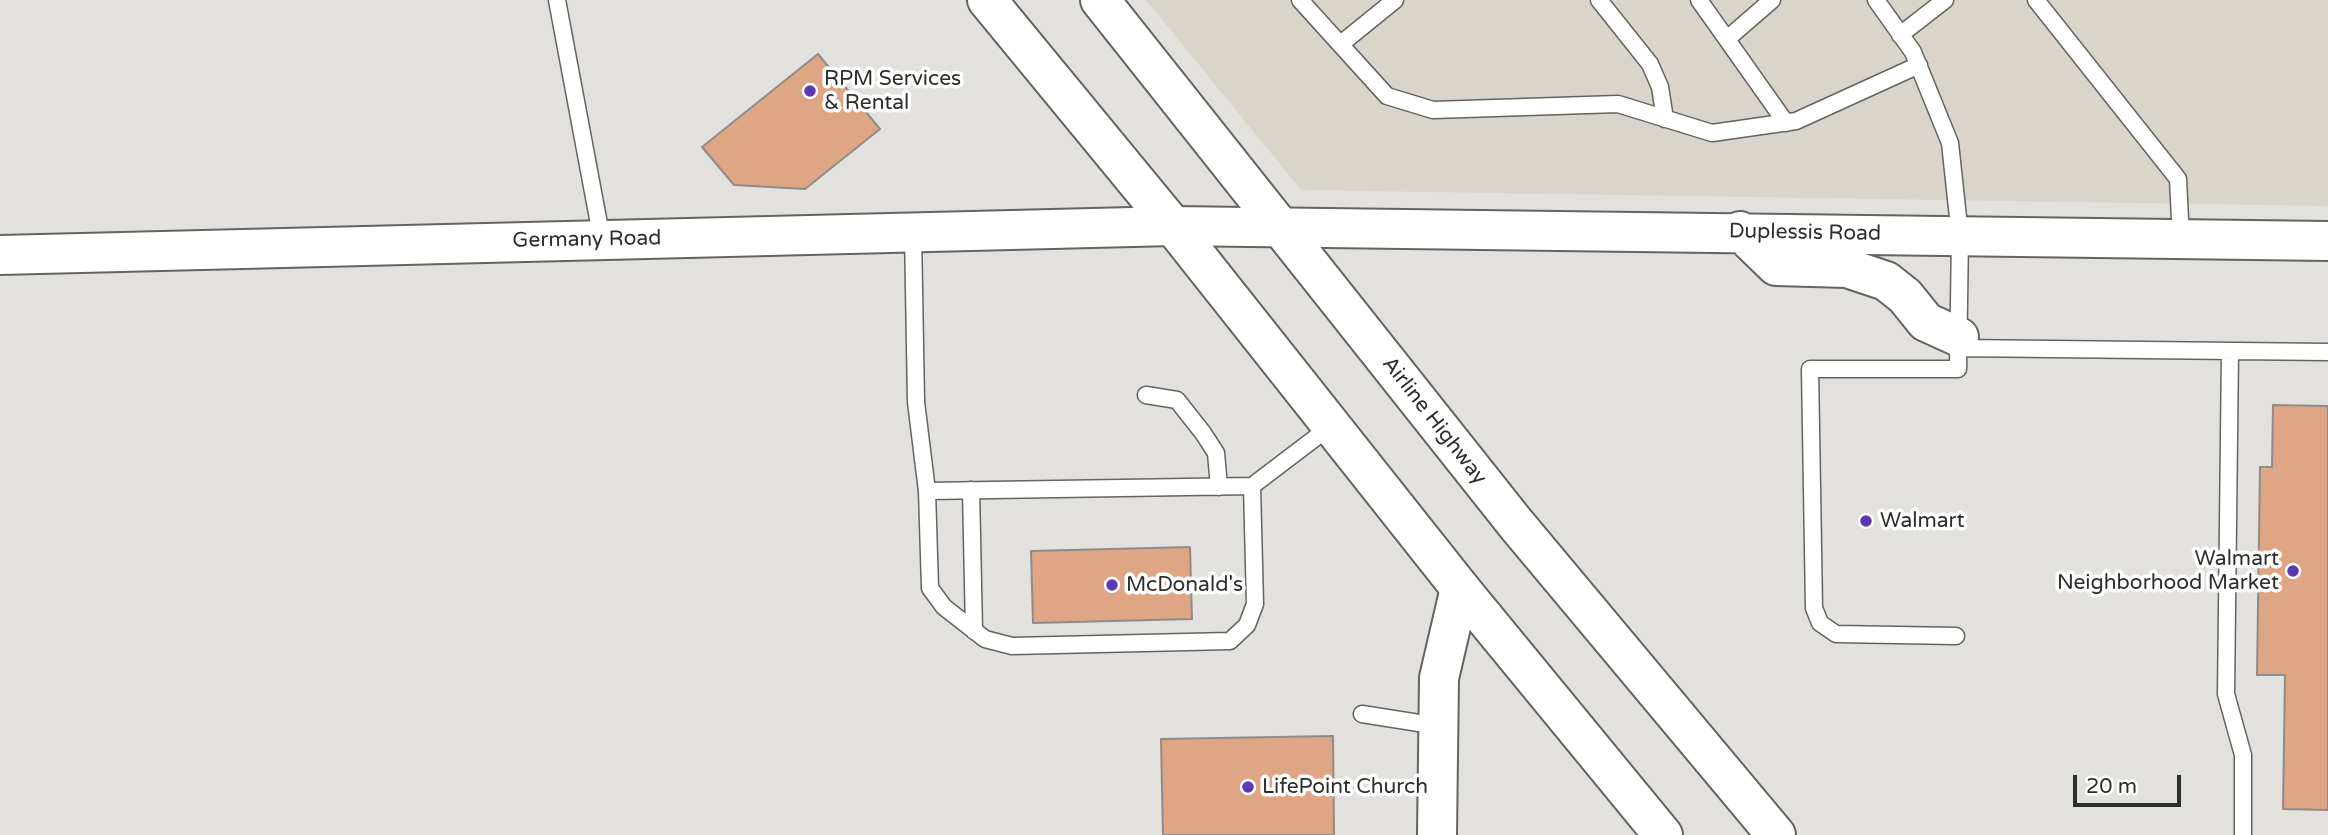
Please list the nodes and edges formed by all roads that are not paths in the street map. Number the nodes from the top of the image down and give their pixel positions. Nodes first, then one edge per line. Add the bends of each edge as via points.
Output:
1 (557, 0) edge
2 (987, 0) edge
3 (1100, 0) edge
4 (1300, 0) edge
5 (1395, 0) edge
6 (1599, 0) edge
7 (1699, 0) edge
8 (1772, 0) edge
9 (1876, 0) edge
10 (1945, 0) edge
11 (2035, 0) edge
12 (1900, 35) junction
13 (1727, 39) junction
14 (1342, 43) junction
15 (1919, 65) junction
16 (1665, 119) junction
17 (1786, 123) junction
18 (1173, 226) junction
19 (1283, 228) junction
20 (1740, 231) junction
21 (913, 232) junction
22 (1960, 236) junction
23 (602, 240) junction
24 (2181, 241) junction
25 (2328, 241) edge
26 (0, 255) edge
27 (1959, 342) junction
28 (2230, 351) junction
29 (2328, 352) edge
30 (1146, 395) dead end
31 (1332, 426) junction
32 (1252, 486) junction
33 (1219, 487) junction
34 (971, 490) junction
35 (927, 491) junction
36 (1460, 588) junction
37 (974, 631) junction
38 (1956, 636) dead end
39 (1362, 714) dead end
40 (1438, 726) junction
41 (1437, 835) edge
42 (1662, 835) edge
43 (1776, 835) edge
44 (2243, 835) edge

1 - 23 lane
2 - 18 main road
3 - 19 main road, Airline Highway
4 - 14 lane
5 - 14 lane
6 - 16 lane via 1650,64 1660,87
7 - 13 lane
8 - 13 lane
9 - 12 lane
10 - 12 lane
11 - 24 lane via 2178,179
12 - 15 lane
13 - 17 lane
14 - 16 lane via 1387,96 1433,110 1618,104
15 - 17 lane
15 - 22 lane via 1950,143
16 - 17 lane via 1712,133
18 - 19 main road, Duplessis Road
18 - 21 main road, Germany Road
18 - 31 main road
19 - 20 main road, Duplessis Road
19 - 43 main road, Airline Highway via 1516,524
20 - 22 main road, Duplessis Road
20 - 27 main road via 1776,266 1847,268 1886,281 1926,322
21 - 23 main road, Germany Road
21 - 35 lane via 916,402
22 - 24 main road, Duplessis Road
22 - 27 lane
23 - 26 main road, Germany Road
24 - 25 main road, Duplessis Road
27 - 28 lane
27 - 38 lane via 1958,369 1810,369 1814,608 1820,623 1836,634
28 - 29 lane
28 - 44 lane via 2226,694 2243,755
30 - 33 lane via 1177,400 1197,425 1216,453
31 - 32 lane
31 - 36 main road
32 - 33 lane
32 - 37 lane via 1255,604 1247,625 1230,641 1012,646
33 - 34 lane
34 - 35 lane
34 - 37 lane
35 - 37 lane via 930,588 944,607
36 - 40 main road via 1439,678
36 - 42 main road
39 - 40 lane
40 - 41 main road

